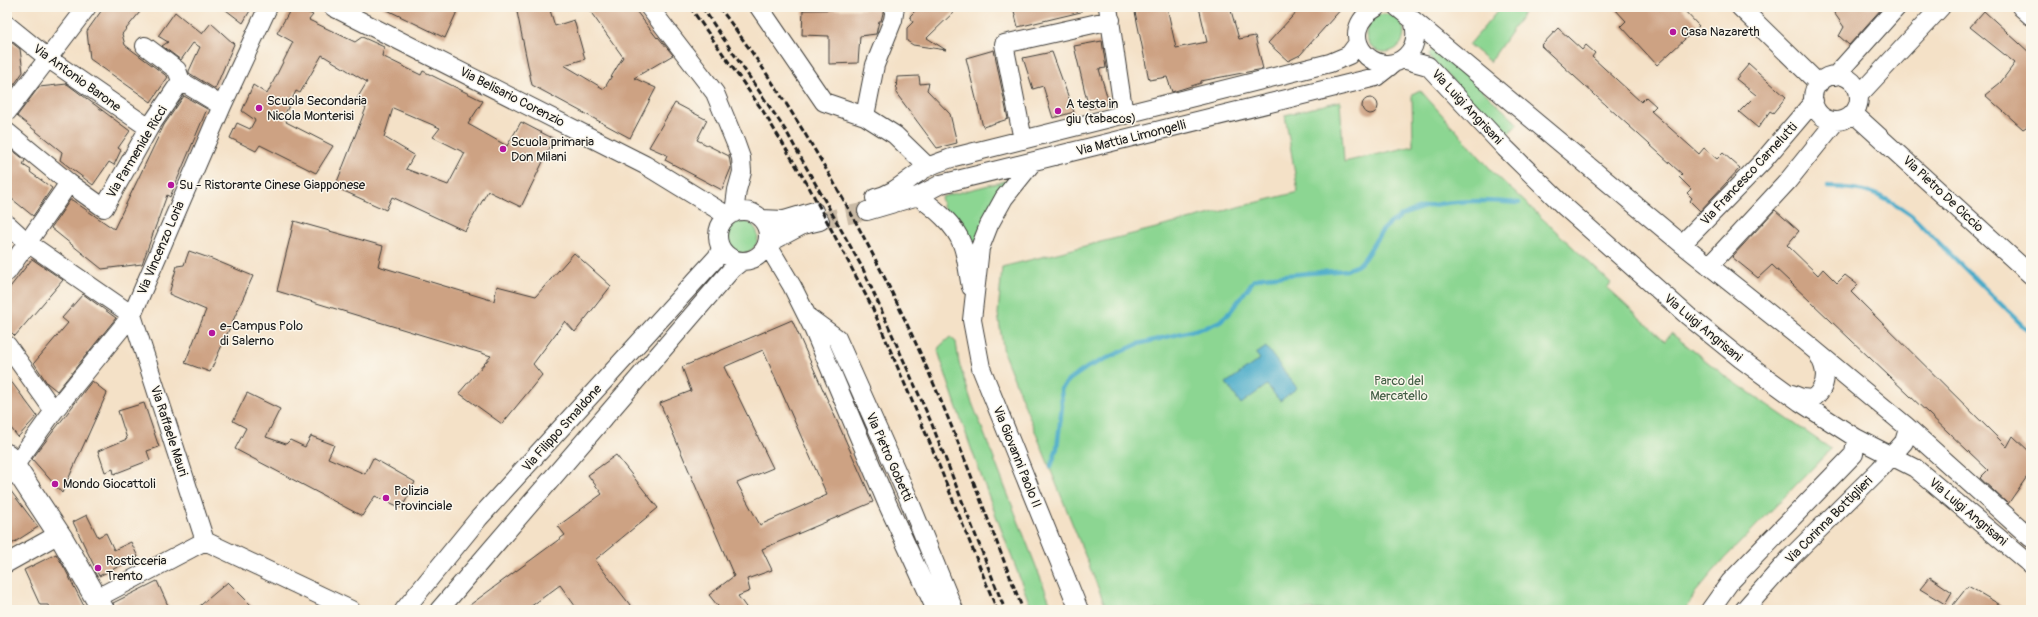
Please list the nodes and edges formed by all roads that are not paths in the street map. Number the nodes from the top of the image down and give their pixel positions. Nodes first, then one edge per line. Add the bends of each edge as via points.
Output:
1 (87, 7) edge
2 (268, 7) edge
3 (333, 7) edge
4 (649, 7) edge
5 (759, 7) edge
6 (895, 7) edge
7 (1740, 7) edge
8 (1897, 7) edge
9 (1941, 7) edge
10 (2021, 7) edge
11 (1367, 9) edge
12 (1403, 11) edge
13 (1109, 14) edge
14 (2031, 16) edge
15 (7, 25) edge
16 (1358, 44) junction
17 (145, 46) dead end
18 (49, 59) junction
19 (1399, 61) junction
20 (1835, 76) junction
21 (181, 81) junction
22 (1819, 84) junction
23 (1859, 95) junction
24 (1814, 101) junction
25 (222, 106) junction
26 (7, 112) edge
27 (1853, 113) junction
28 (1124, 115) junction
29 (865, 116) junction
30 (1836, 121) junction
31 (149, 128) junction
32 (7, 132) edge
33 (1023, 140) junction
34 (1032, 163) junction
35 (928, 167) junction
36 (69, 182) junction
37 (918, 196) junction
38 (731, 215) junction
39 (761, 218) junction
40 (7, 224) edge
41 (28, 243) junction
42 (767, 244) junction
43 (1682, 244) junction
44 (722, 249) junction
45 (742, 261) junction
46 (1709, 266) junction
47 (7, 272) edge
48 (2031, 275) edge
49 (973, 300) junction
50 (132, 315) junction
51 (807, 317) junction
52 (7, 345) edge
53 (1816, 351) junction
54 (1786, 392) junction
55 (54, 411) junction
56 (1906, 426) junction
57 (1856, 438) junction
58 (1892, 456) junction
59 (9, 466) edge
60 (903, 488) junction
61 (884, 496) junction
62 (59, 534) junction
63 (2031, 538) edge
64 (205, 541) junction
65 (7, 563) edge
66 (2031, 565) edge
67 (100, 604) edge
68 (351, 610) edge
69 (404, 610) edge
70 (439, 610) edge
71 (936, 610) edge
72 (954, 610) edge
73 (1079, 610) edge
74 (1710, 610) edge
75 (1744, 610) edge

1 - 18 street
2 - 25 street, Via Vincenzo Loria
3 - 38 street, Via Belisario Corenzio via 644,164
4 - 38 street via 715,93 736,144 742,172
5 - 29 street via 824,102
6 - 29 street via 893,20 875,65
7 - 22 street
8 - 20 street
9 - 23 street
10 - 14 street
11 - 16 street via 1357,28
12 - 19 street, Via Mattia Limongelli via 1416,35 1414,46
12 - 43 street, Via Luigi Angrisani
13 - 28 street
13 - 33 street via 1004,44
15 - 18 street, Via Antonio Barone
16 - 19 street, Via Luigi Angrisani via 1368,58 1376,62 1385,64
16 - 28 street, Via Mattia Limongelli via 1349,55 1330,63
17 - 21 street via 177,70
18 - 26 street
18 - 31 street, Via Antonio Barone
19 - 34 street, Via Mattia Limongelli via 1376,77
19 - 54 street, Via Luigi Angrisani via 1428,66 1505,148 1571,212 1688,316
20 - 22 street
20 - 23 street via 1852,82
21 - 25 street
21 - 31 street, Via Parmenide Ricci
22 - 24 street via 1815,90
23 - 27 street via 1859,103
24 - 30 street via 1823,117
24 - 43 street, Via Francesco Carnelutti via 1763,161
25 - 50 street, Via Vincenzo Loria
27 - 30 street via 1845,120
27 - 48 street, Via Pietro De Ciccio
28 - 33 street, Via Mattia Limongelli
29 - 35 street via 895,135
30 - 46 street via 1787,182
31 - 36 street, Via Parmenide Ricci via 104,208
32 - 36 street
33 - 35 street, Via Mattia Limongelli via 954,157
34 - 37 street, Via Mattia Limongelli via 941,184
34 - 49 street, Via Giovanni Paolo II via 1004,198 989,225 980,248
35 - 37 street, Via Mattia Limongelli via 904,185 863,206
36 - 41 street
37 - 49 street, Via Giovanni Paolo II via 935,209 953,229 962,244
38 - 39 street via 744,212
38 - 44 street via 723,221 718,235
39 - 42 street via 767,229
39 - 42 street via 784,220 817,216
40 - 41 street
41 - 47 street
41 - 50 street
42 - 45 street via 757,257
42 - 51 street, Via Pietro Gobetti
43 - 46 street, Via Luigi Angrisani
44 - 45 street via 734,260
44 - 69 street, Via Filippo Smaldone via 479,518
45 - 70 street, Via Filippo Smaldone via 732,269
46 - 53 street, Via Luigi Angrisani
49 - 73 street, Via Giovanni Paolo II via 972,320 981,368
50 - 55 street, Via Vincenzo Loria
50 - 64 street, Via Raffaele Mauri
51 - 60 street, Via Pietro Gobetti via 837,338
51 - 61 street, Via Pietro Gobetti
52 - 55 street
53 - 54 street via 1826,372 1820,392 1812,399 1807,399
53 - 56 street, Via Luigi Angrisani
54 - 57 street, Via Luigi Angrisani
55 - 59 street, Via Vincenzo Loria
56 - 58 street, Via Corinna Bottiglieri via 1904,442
56 - 63 street, Via Luigi Angrisani
57 - 58 street, Via Luigi Angrisani
57 - 74 street, Via Corinna Bottiglieri via 1854,454 1730,582
58 - 66 street, Via Luigi Angrisani via 1915,468
58 - 75 street, Via Corinna Bottiglieri via 1790,558
59 - 62 main road
60 - 61 street
60 - 72 street, Via Pietro Gobetti
61 - 71 street, Via Pietro Gobetti
62 - 65 street
62 - 67 main road
64 - 67 street
64 - 68 street

